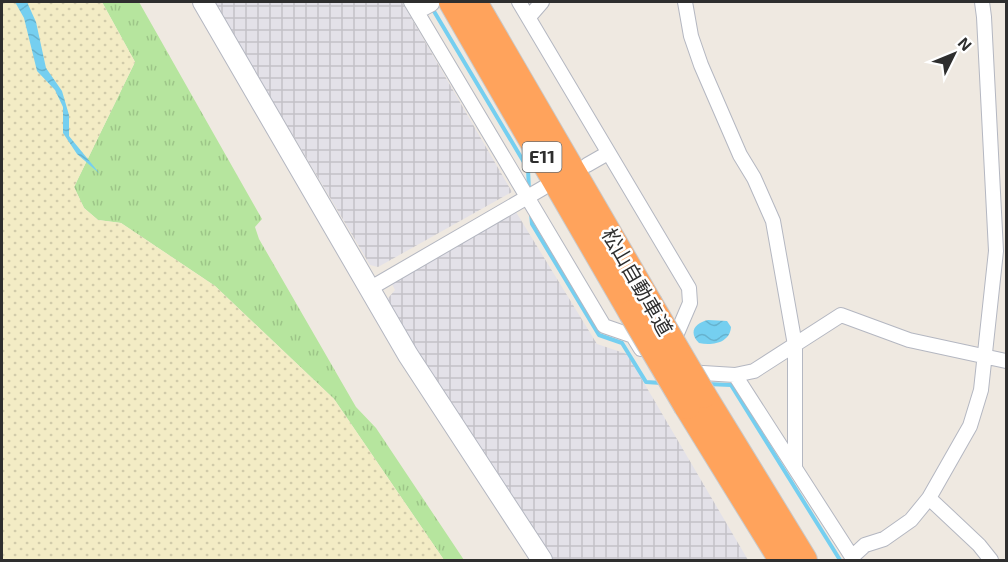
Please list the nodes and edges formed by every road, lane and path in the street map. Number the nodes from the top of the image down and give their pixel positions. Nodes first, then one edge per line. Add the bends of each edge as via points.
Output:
1 (203, 2) edge
2 (442, 2) edge
3 (474, 2) edge
4 (519, 2) edge
5 (542, 2) edge
6 (686, 2) edge
7 (982, 2) edge
8 (414, 7) edge
9 (529, 17) junction
10 (608, 153) junction
11 (587, 165) dead end
12 (543, 188) dead end
13 (526, 197) junction
14 (1001, 233) edge
15 (369, 290) junction
16 (641, 308) junction
17 (795, 345) junction
18 (986, 356) junction
19 (1006, 361) edge
20 (674, 371) junction
21 (735, 375) junction
22 (695, 400) junction
23 (795, 469) junction
24 (929, 498) junction
25 (853, 559) edge
26 (542, 561) edge
27 (782, 561) edge
28 (804, 561) edge
29 (991, 561) edge

1 - 15 street
2 - 8 street
2 - 16 highway, 松山自動車道 / E11
3 - 16 highway, 松山自動車道 / E11
4 - 9 street
5 - 9 street
6 - 17 street via 700,65 773,221
7 - 14 street
8 - 13 street
9 - 10 street
10 - 11 street
10 - 20 street via 689,288 690,303 671,346
12 - 13 street
13 - 15 street
13 - 20 street via 604,326 633,336 654,370
14 - 18 street
15 - 26 street
16 - 22 highway, 松山自動車道 / E11, bridge
17 - 18 street via 841,315 909,340
17 - 21 street via 754,371
17 - 23 street
18 - 19 street
18 - 24 street via 970,426
20 - 21 street
21 - 23 street
22 - 27 highway, 松山自動車道 / E11
22 - 28 highway, 松山自動車道 / E11
23 - 25 street
24 - 25 street via 911,520 884,539 865,545
24 - 29 street

